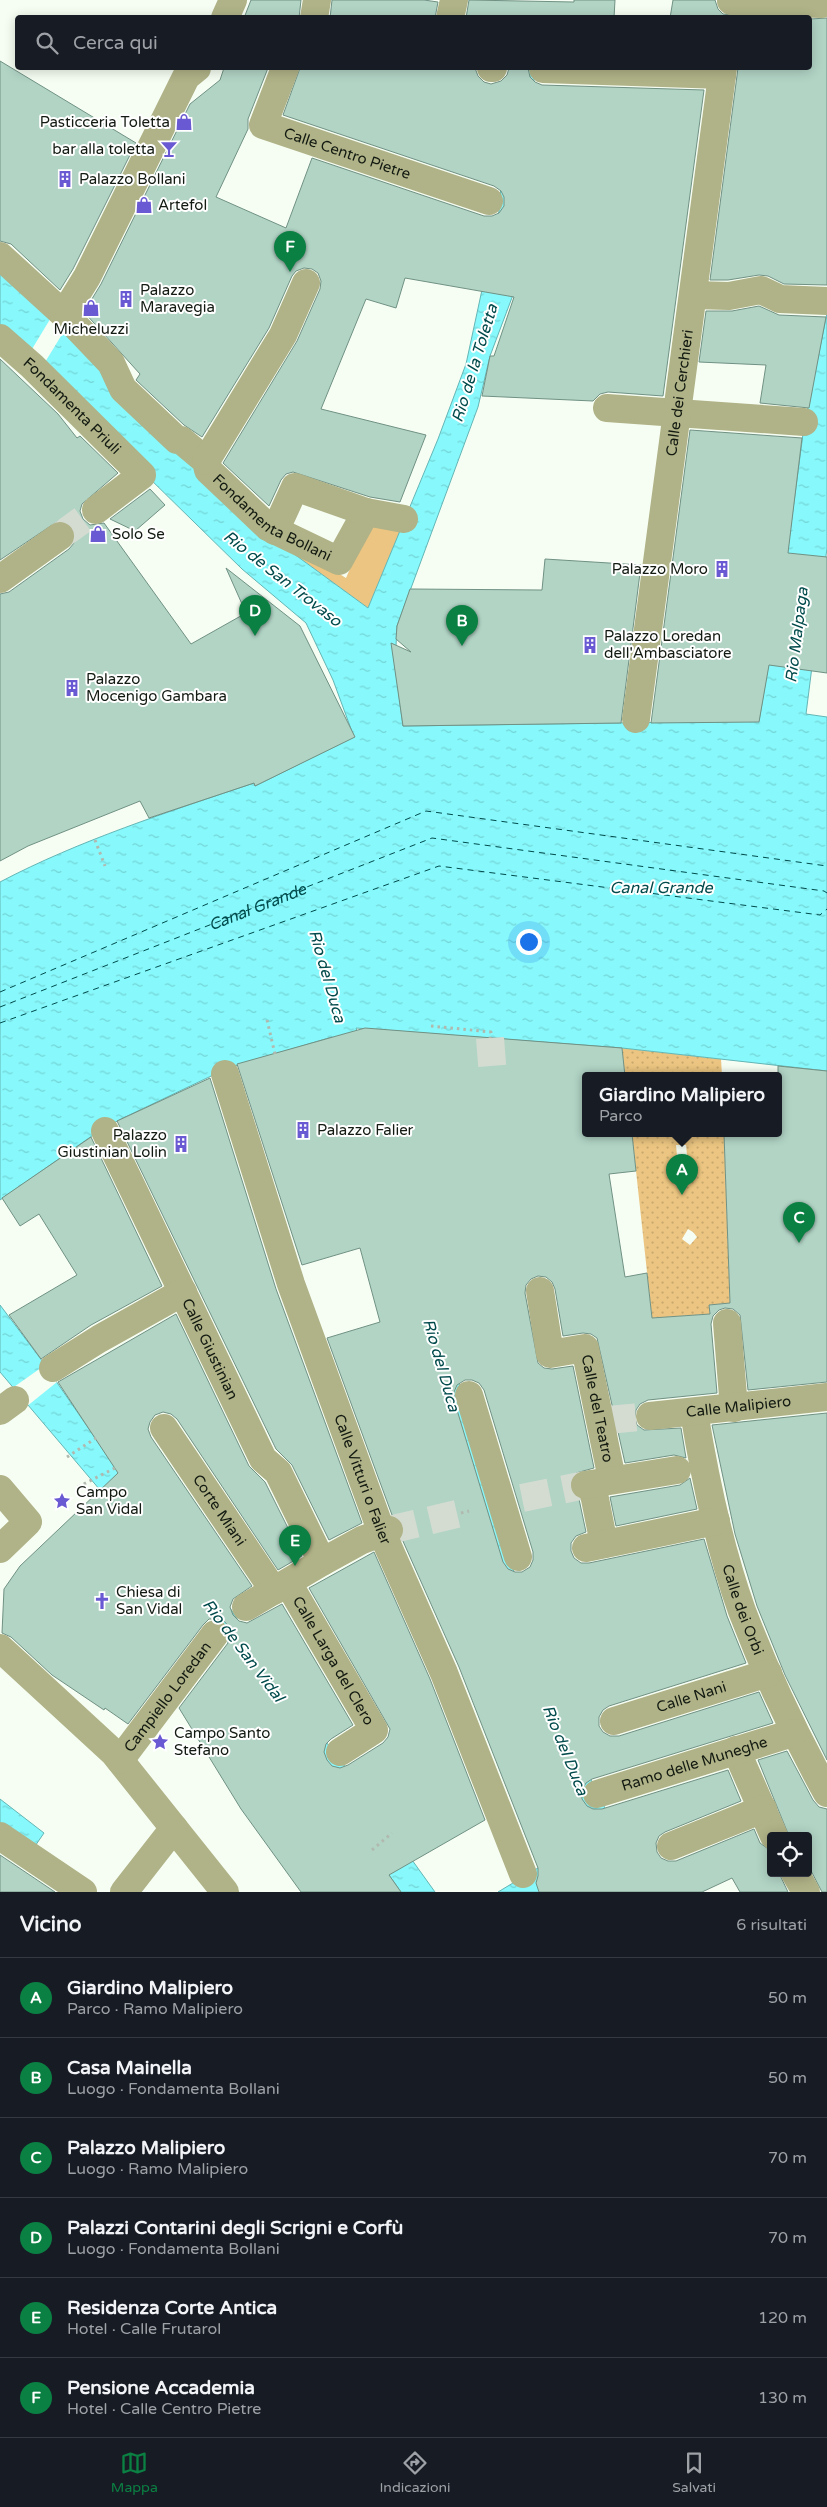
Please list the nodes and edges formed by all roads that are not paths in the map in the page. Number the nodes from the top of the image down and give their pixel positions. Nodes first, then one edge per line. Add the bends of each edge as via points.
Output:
1 (233, 0) edge
2 (317, 0) edge
3 (454, 0) edge
4 (822, 4) dead end
5 (731, 6) edge
6 (226, 15) edge
7 (314, 15) edge
8 (451, 15) edge
9 (195, 70) edge
10 (284, 70) edge
11 (633, 70) edge
12 (723, 71) edge
13 (489, 201) dead end
14 (0, 256) edge
15 (306, 283) dead end
16 (694, 295) junction
17 (827, 301) edge
18 (64, 314) junction
19 (0, 338) edge
20 (607, 408) dead end
21 (679, 414) junction
22 (804, 422) dead end
23 (206, 461) junction
24 (96, 510) tunnel mouth
25 (366, 512) junction
26 (404, 519) dead end
27 (275, 531) junction
28 (60, 536) tunnel mouth
29 (0, 579) edge
30 (636, 720) dead end
31 (225, 1074) dead end
32 (105, 1132) dead end
33 (540, 1291) dead end
34 (183, 1292) junction
35 (727, 1322) dead end
36 (53, 1368) dead end
37 (469, 1395) dead end
38 (827, 1397) edge
39 (734, 1408) junction
40 (694, 1412) junction
41 (650, 1416) tunnel mouth
42 (164, 1428) dead end
43 (677, 1470) dead end
44 (596, 1483) junction
45 (0, 1489) edge
46 (716, 1522) junction
47 (385, 1532) junction
48 (0, 1549) edge
49 (518, 1557) dead end
50 (322, 1562) junction
51 (281, 1587) junction
52 (246, 1607) dead end
53 (215, 1634) dead end
54 (0, 1648) edge
55 (768, 1673) junction
56 (614, 1721) dead end
57 (793, 1732) junction
58 (736, 1750) junction
59 (340, 1752) dead end
60 (120, 1760) junction
61 (827, 1793) edge
62 (596, 1794) dead end
63 (763, 1809) junction
64 (174, 1828) junction
65 (772, 1832) edge
66 (0, 1836) edge
67 (671, 1846) dead end
68 (523, 1874) dead end
69 (797, 1877) edge
70 (83, 1892) edge
71 (124, 1892) edge
72 (225, 1892) edge
73 (806, 1892) edge

1 - 6 street
2 - 7 street
3 - 8 street
4 - 5 street
9 - 18 street via 186,77 91,269
10 - 13 street, Calle Centro Pietre via 263,125
11 - 12 street
12 - 16 street, Calle dei Cerchieri
14 - 18 street, Fondamenta Bollani
15 - 23 street via 284,335
16 - 17 street via 729,296 765,289 780,299
16 - 21 street, Calle dei Cerchieri
18 - 23 street, Fondamenta Bollani via 111,363 123,389 177,440
19 - 24 street, Fondamenta Priuli via 142,475
20 - 21 street
21 - 22 street
21 - 30 street, Calle dei Cerchieri
23 - 27 street, Fondamenta Bollani via 208,470
25 - 26 street
25 - 27 street via 295,487
25 - 27 street, Fondamenta Bollani via 340,561
28 - 29 street
31 - 47 street, Calle Vitturi o Falier via 291,1284
32 - 34 street, Calle Giustinian
33 - 44 street, Calle del Teatro via 550,1354 585,1348 604,1421
34 - 36 street
34 - 50 street, Calle Giustinian via 263,1458 278,1472
35 - 39 street
37 - 49 street
38 - 39 street, Calle Malipiero
39 - 40 street, Calle Malipiero
40 - 41 street, Calle Malipiero
40 - 46 street, Calle dei Orbi
42 - 51 street, Corte Miani
43 - 44 street
44 - 46 street, Calle del Teatro via 597,1541
45 - 48 street via 28,1522
46 - 55 street, Calle dei Orbi via 730,1613
47 - 50 street via 362,1540
47 - 68 street, Calle Vitturi o Falier
50 - 51 street
51 - 52 street
51 - 59 street, Calle Larga del Clero via 374,1730
53 - 60 street, Campiello Loredan
54 - 60 street
55 - 56 street, Calle Nani
55 - 57 street, Calle dei Orbi
57 - 58 street, Ramo delle Muneghe
57 - 61 street, Calle dei Orbi
58 - 62 street, Ramo delle Muneghe
58 - 63 street
60 - 64 street
63 - 65 street
63 - 67 street
64 - 71 street
64 - 72 street
66 - 70 street
69 - 73 street

